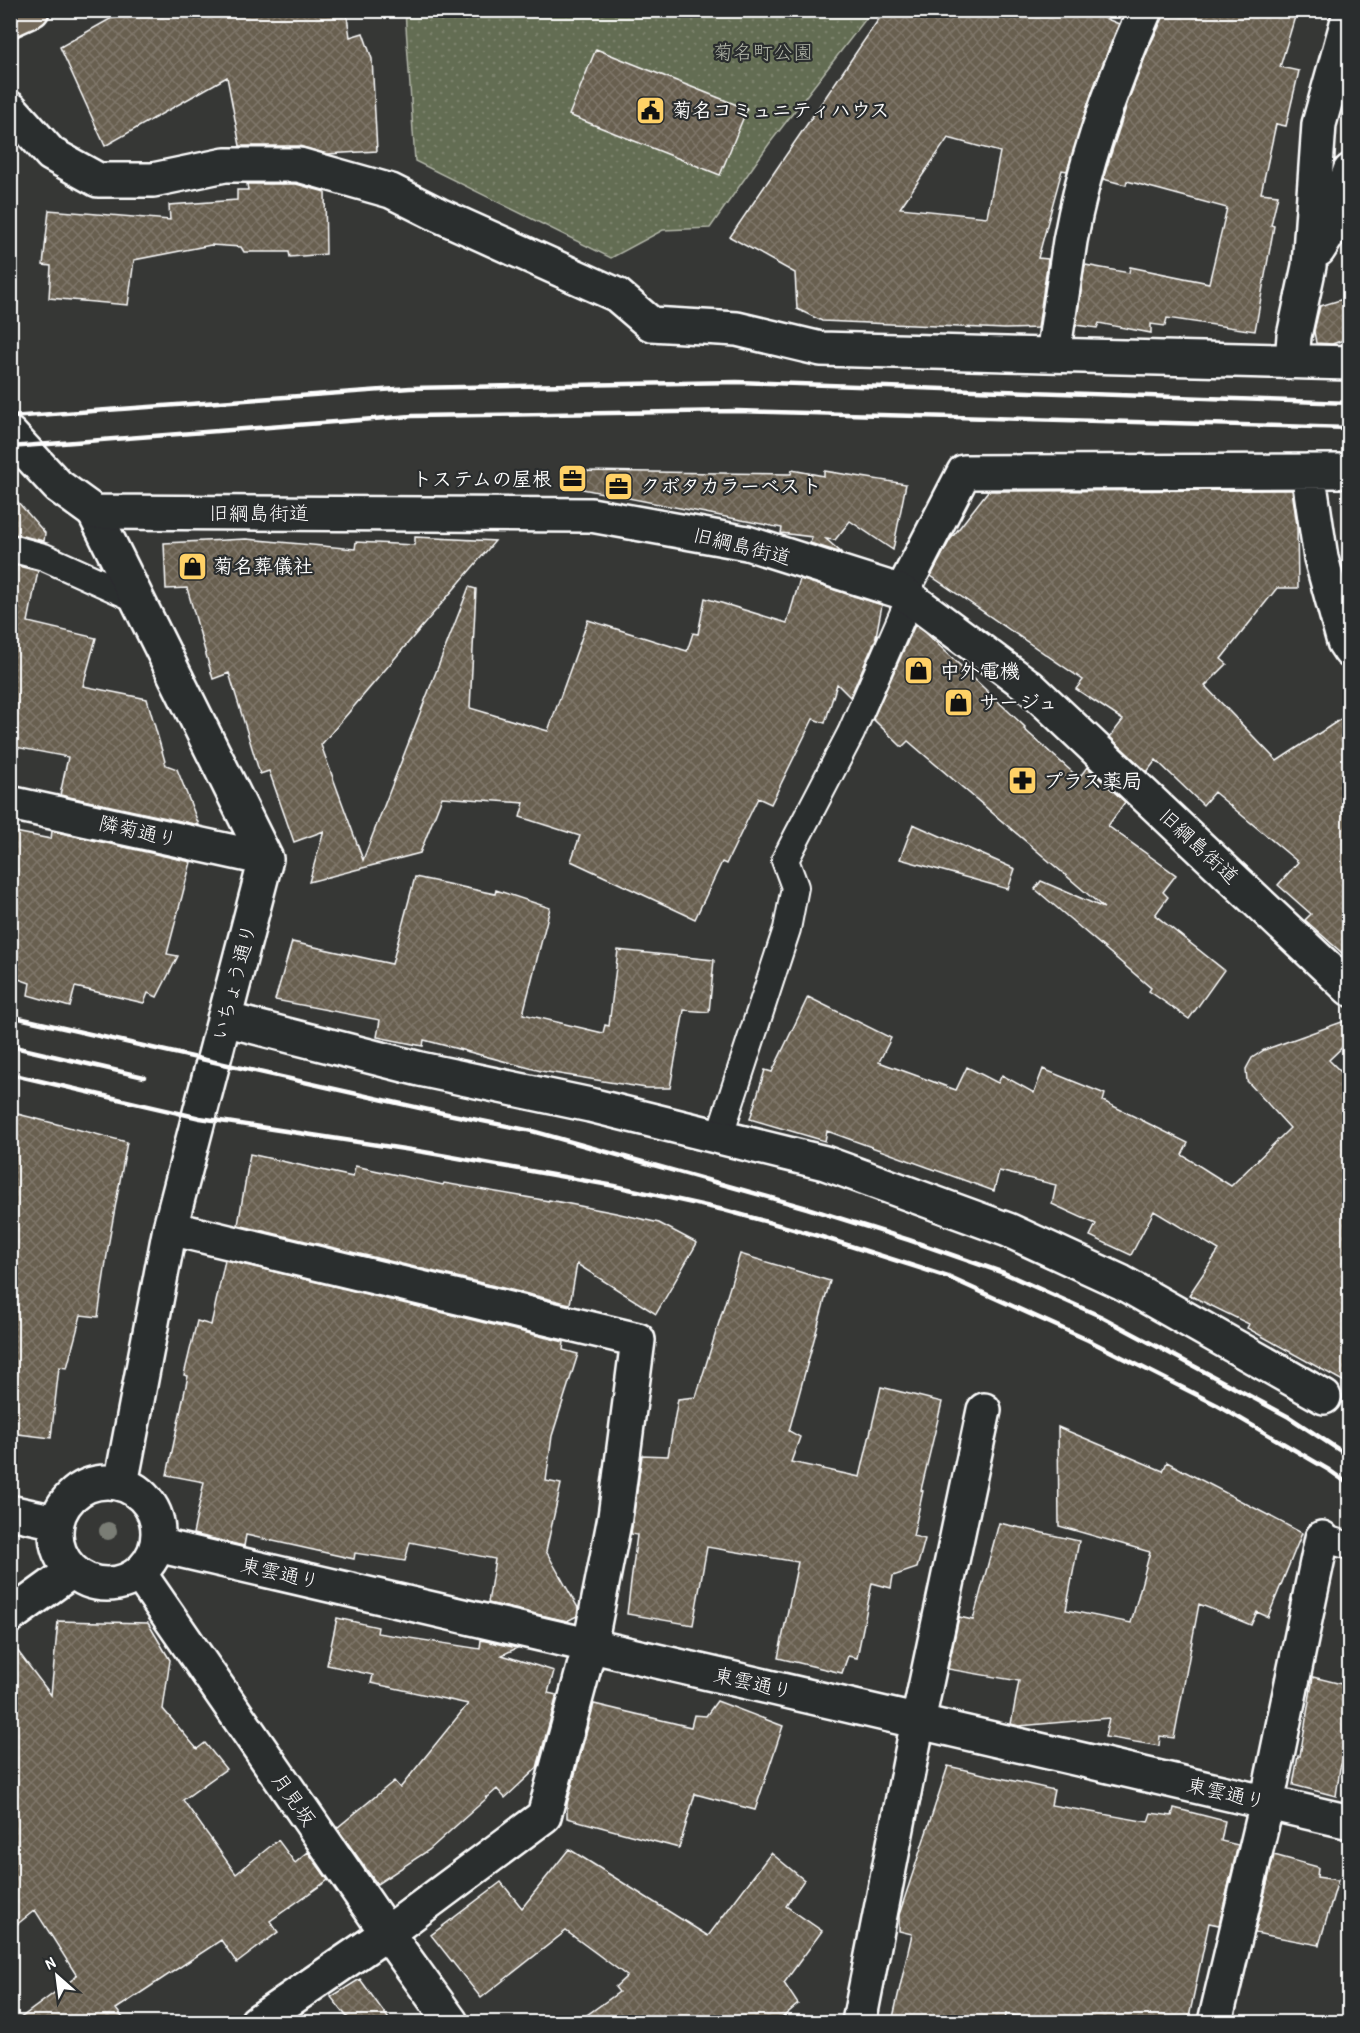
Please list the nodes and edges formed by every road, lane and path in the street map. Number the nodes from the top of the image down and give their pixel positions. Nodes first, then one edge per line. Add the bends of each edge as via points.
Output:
1 (1144, 10) edge
2 (1350, 13) edge
3 (10, 108) edge
4 (1350, 171) edge
5 (1309, 266) junction
6 (1053, 355) junction
7 (1292, 361) junction
8 (1350, 363) edge
9 (10, 434) edge
10 (1308, 471) junction
11 (1350, 471) edge
12 (94, 512) junction
13 (10, 548) edge
14 (906, 595) junction
15 (137, 599) junction
16 (1350, 651) edge
17 (10, 802) edge
18 (267, 860) junction
19 (1350, 989) edge
20 (224, 1019) junction
21 (719, 1137) junction
22 (170, 1228) junction
23 (1324, 1397) dead end
24 (984, 1410) dead end
25 (121, 1484) junction
26 (10, 1512) edge
27 (56, 1522) junction
28 (1336, 1542) edge
29 (157, 1545) junction
30 (72, 1571) junction
31 (139, 1573) junction
32 (10, 1616) edge
33 (590, 1646) junction
34 (918, 1721) junction
35 (1267, 1803) junction
36 (1350, 1821) edge
37 (387, 1934) junction
38 (257, 2022) edge
39 (452, 2022) edge
40 (859, 2022) edge
41 (1215, 2022) edge

1 - 6 street via 1095,141 1071,240
2 - 5 street via 1319,124
3 - 6 street via 51,154 98,180 153,180 225,165 298,165 391,191 617,295 651,324 736,329 821,349
4 - 5 street via 1327,236
5 - 7 street
6 - 7 street
7 - 8 street
9 - 12 street via 58,486
10 - 11 street
10 - 14 street via 964,472
10 - 16 street via 1321,558 1344,642
12 - 14 street, 旧綱島街道 via 591,515 747,543
12 - 15 street
13 - 15 lane via 44,557
14 - 19 street, 旧綱島街道 via 1030,687
14 - 21 lane via 851,732 785,860 795,887 787,929
15 - 18 street
17 - 18 street, 隣菊通り
18 - 20 street, いちょう通り
20 - 21 street via 420,1069
20 - 22 street, いちょう通り
21 - 23 street via 825,1163 1008,1230 1121,1282
22 - 25 street, いちょう通り
22 - 33 street via 638,1340 615,1517
24 - 34 street
25 - 27 street via 89,1485 75,1493
25 - 29 street via 137,1491 148,1502 155,1515
26 - 27 street
27 - 30 street via 58,1549
28 - 35 street
29 - 31 street
29 - 33 street, 東雲通り
30 - 31 street via 98,1584 112,1584
30 - 32 street
31 - 37 street, 月見坂
33 - 34 street, 東雲通り
33 - 37 street via 544,1816
34 - 35 street, 東雲通り
34 - 40 street
35 - 36 street, 東雲通り
35 - 41 street
37 - 38 street
37 - 39 street, 月見坂

